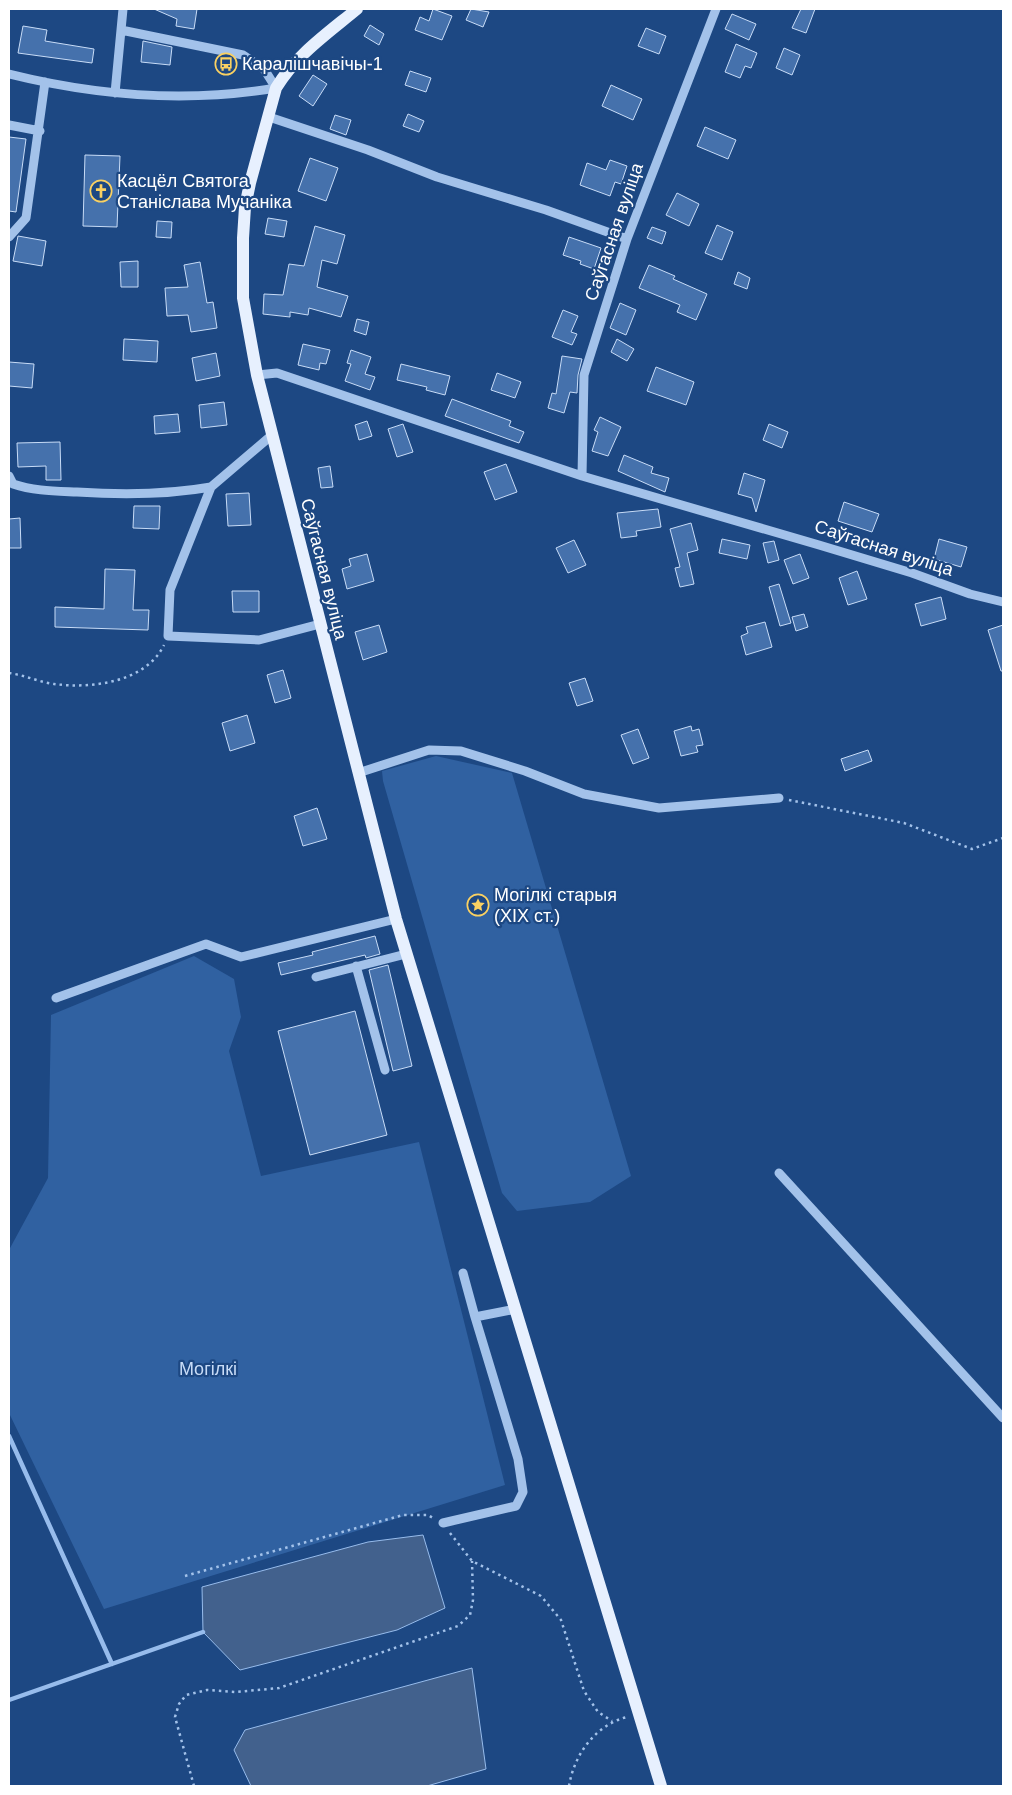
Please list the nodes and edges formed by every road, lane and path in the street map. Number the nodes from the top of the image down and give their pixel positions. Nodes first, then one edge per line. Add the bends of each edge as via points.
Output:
1 (123, 9) edge
2 (357, 9) edge
3 (716, 9) edge
4 (121, 30) junction
5 (9, 74) edge
6 (45, 82) junction
7 (276, 88) junction
8 (116, 94) junction
9 (269, 117) junction
10 (9, 125) edge
11 (40, 131) junction
12 (9, 237) edge
13 (627, 239) junction
14 (257, 374) junction
15 (272, 435) junction
16 (9, 476) edge
17 (582, 476) junction
18 (211, 487) junction
19 (1003, 602) edge
20 (320, 624) junction
21 (168, 636) junction
22 (9, 673) edge
23 (358, 773) junction
24 (779, 798) joint
25 (1003, 838) edge
26 (396, 919) junction
27 (406, 954) junction
28 (356, 966) junction
29 (316, 977) dead end
30 (56, 998) dead end
31 (385, 1070) dead end
32 (779, 1173) dead end
33 (463, 1273) dead end
34 (516, 1309) junction
35 (475, 1317) junction
36 (1003, 1418) edge
37 (443, 1522) junction
38 (472, 1561) junction
39 (185, 1576) dead end
40 (638, 1714) junction
41 (612, 1721) junction
42 (194, 1786) edge
43 (569, 1786) edge
44 (662, 1786) edge

1 - 4 street
2 - 7 main road, Саўгасная вуліца via 308,49 285,73
3 - 13 street, Саўгасная вуліца
4 - 7 street via 243,55 264,69
4 - 8 street
5 - 6 street
6 - 8 street
6 - 11 street
7 - 8 street via 199,96
7 - 9 main road, Саўгасная вуліца
9 - 13 street via 437,177
9 - 14 main road, Саўгасная вуліца via 249,191 243,238 243,298
10 - 11 street
11 - 12 street via 26,218
13 - 17 street, Саўгасная вуліца via 584,375
14 - 15 main road, Саўгасная вуліца
14 - 17 street, Саўгасная вуліца via 277,373
15 - 18 street
15 - 20 main road, Саўгасная вуліца
16 - 18 street via 13,484 29,490 120,494 184,492
17 - 19 street, Саўгасная вуліца
18 - 21 street via 170,590
20 - 21 street via 259,640
20 - 23 main road, Саўгасная вуліца
21 - 22 path via 159,655 147,666 128,677 98,684 54,684
23 - 24 street via 429,750 461,751 584,794 659,808
23 - 26 main road, Саўгасная вуліца
24 - 25 path via 904,823 972,849
26 - 27 main road, Саўгасная вуліца
26 - 30 street via 241,957 206,944
27 - 28 street
27 - 34 main road, Саўгасная вуліца
28 - 29 street
28 - 31 street
32 - 36 street
33 - 35 street
34 - 35 street
34 - 40 main road, Саўгасная вуліца
35 - 37 street via 518,1459 523,1492 516,1506
37 - 38 path
37 - 39 path via 428,1516 403,1515
38 - 41 path via 541,1596 561,1620 584,1691 598,1712
38 - 42 path via 470,1615 458,1626 279,1688 236,1692 207,1690 186,1695 178,1704 175,1717
40 - 41 path
40 - 44 main road, Саўгасная вуліца
41 - 43 path via 592,1738 576,1761

